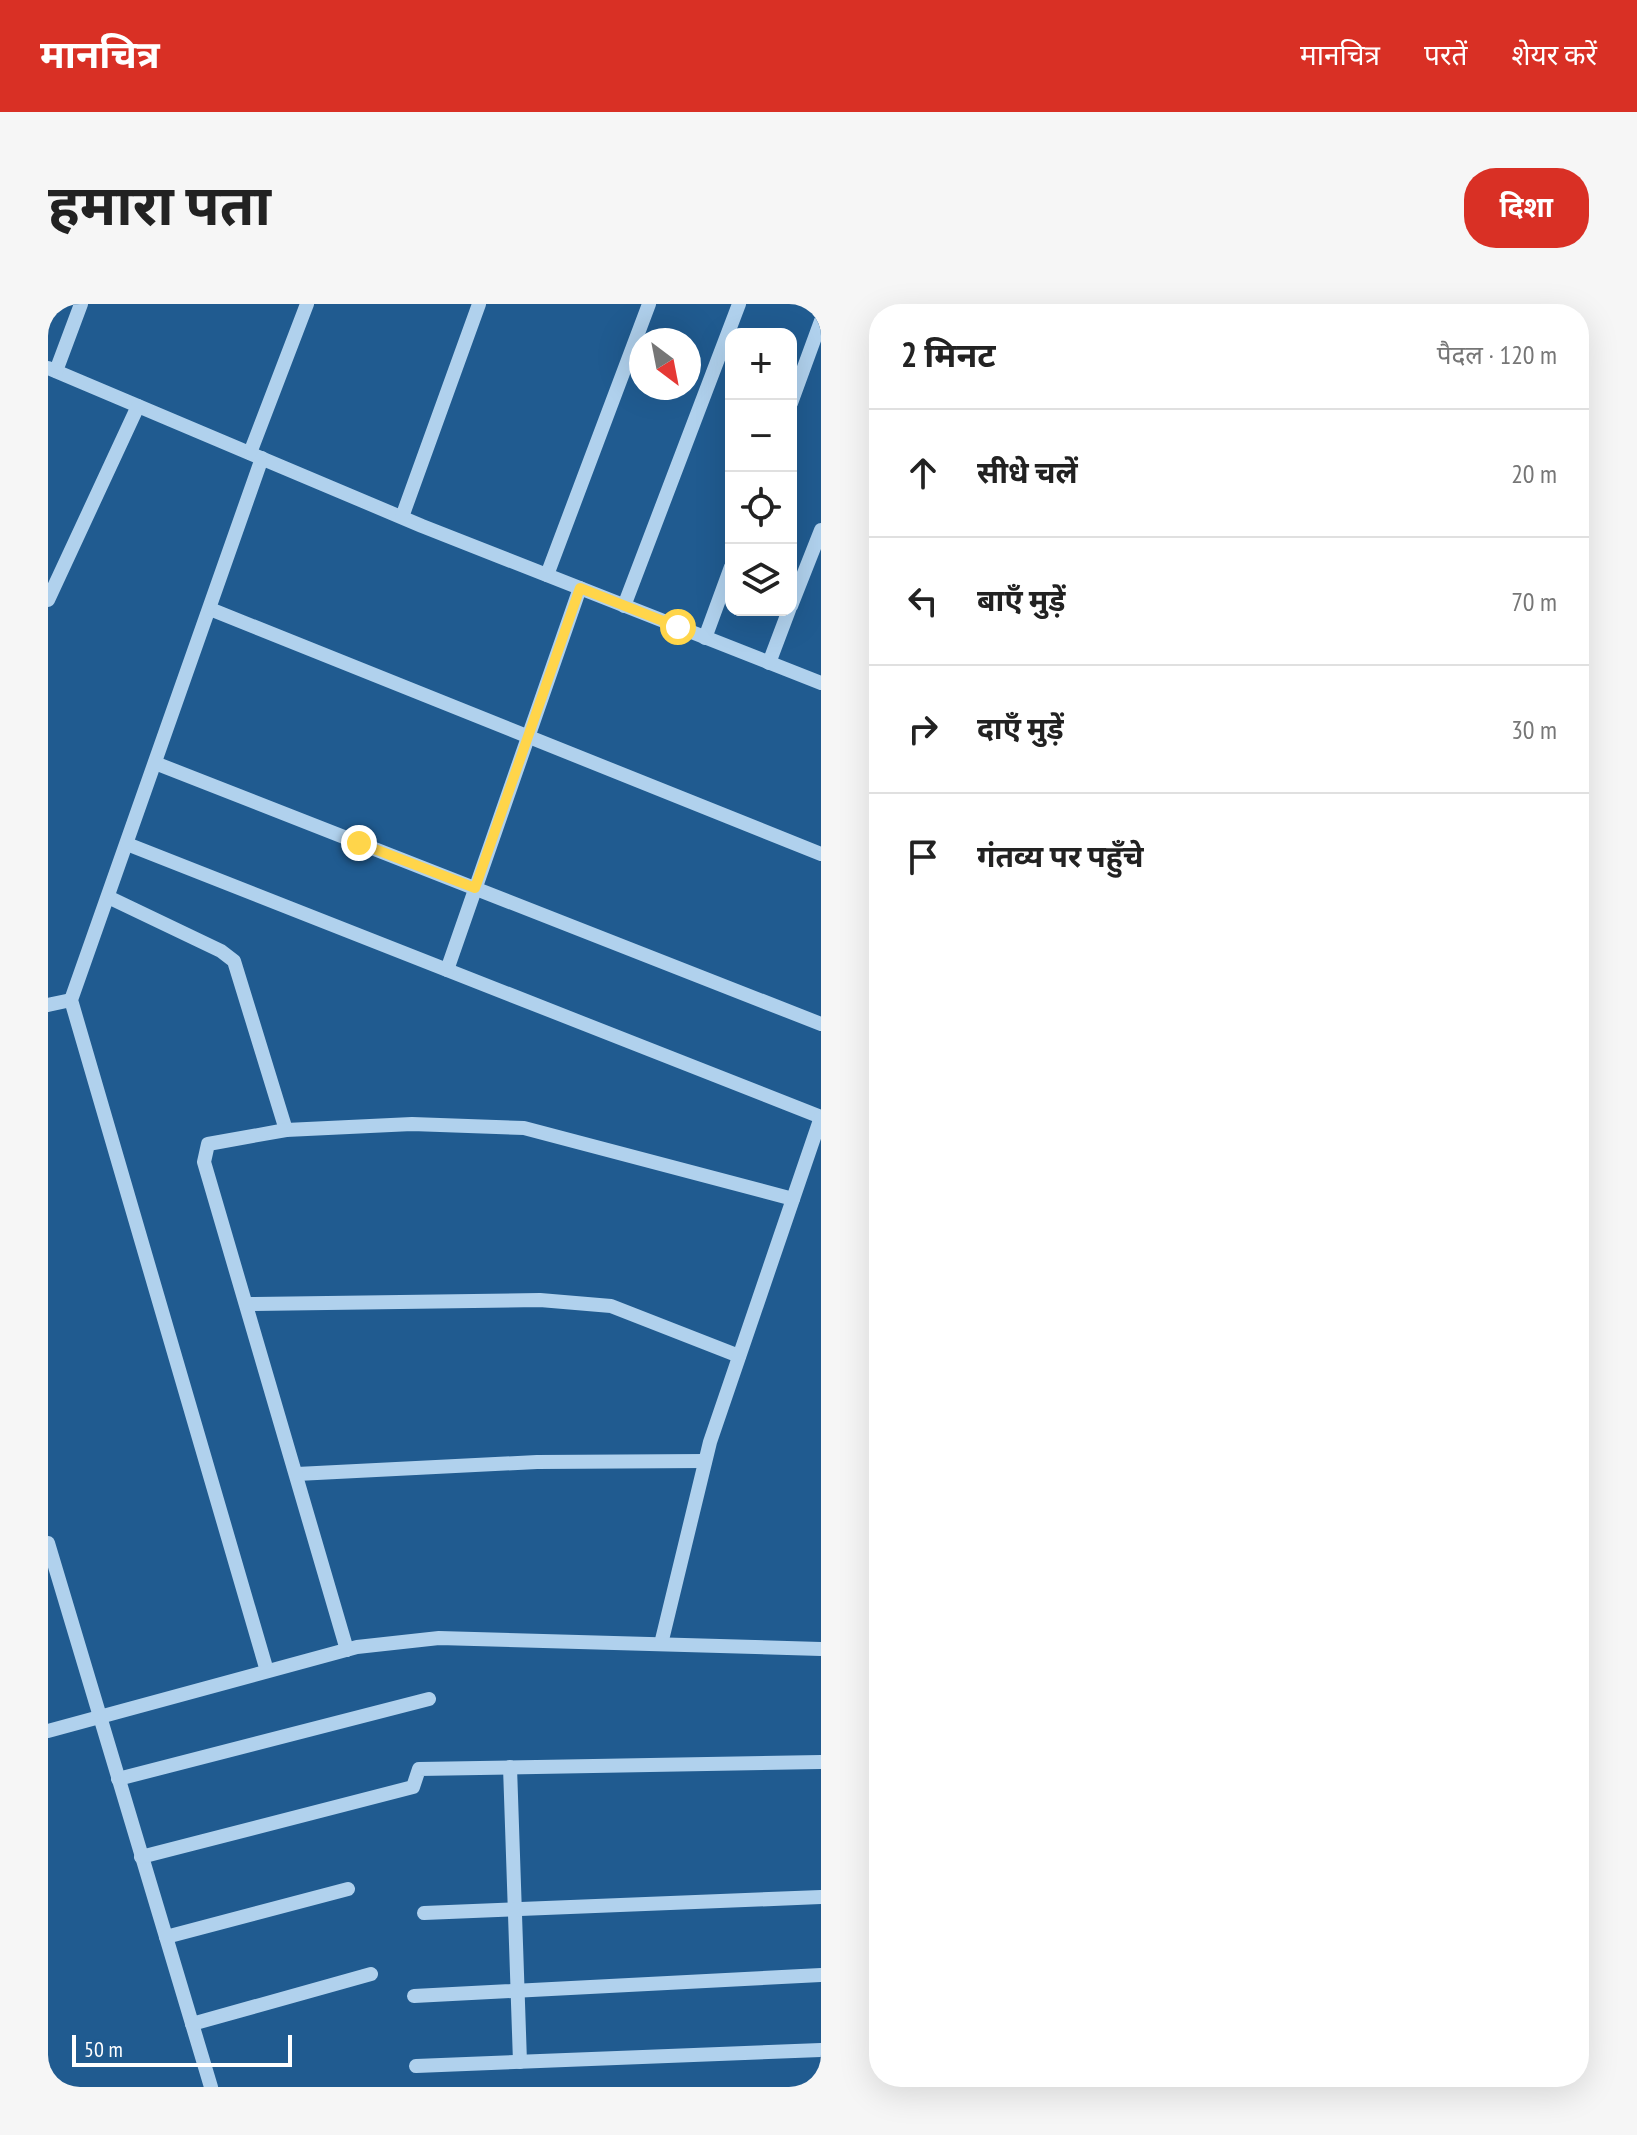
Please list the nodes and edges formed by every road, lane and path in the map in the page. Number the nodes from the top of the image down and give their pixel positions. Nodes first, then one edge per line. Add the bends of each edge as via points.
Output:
1 (81, 304) edge
2 (307, 304) edge
3 (479, 304) edge
4 (649, 304) edge
5 (739, 304) edge
6 (821, 321) edge
7 (52, 370) edge
8 (792, 400) edge
9 (138, 406) junction
10 (256, 456) junction
11 (402, 517) junction
12 (821, 530) edge
13 (547, 575) junction
14 (725, 583) edge
15 (580, 588) junction
16 (797, 590) edge
17 (48, 600) edge
18 (624, 606) junction
19 (210, 609) junction
20 (787, 616) edge
21 (705, 638) junction
22 (769, 663) junction
23 (821, 683) edge
24 (528, 737) junction
25 (155, 763) junction
26 (127, 844) junction
27 (821, 854) edge
28 (475, 888) junction
29 (108, 897) junction
30 (447, 970) junction
31 (71, 1000) junction
32 (48, 1005) edge
33 (821, 1024) edge
34 (821, 1117) edge
35 (286, 1130) junction
36 (793, 1199) junction
37 (249, 1304) junction
38 (739, 1356) junction
39 (705, 1461) junction
40 (297, 1474) junction
41 (48, 1543) edge
42 (661, 1644) junction
43 (821, 1649) edge
44 (347, 1650) junction
45 (267, 1671) junction
46 (429, 1699) dead end
47 (99, 1717) junction
48 (48, 1731) edge
49 (821, 1762) edge
50 (510, 1767) junction
51 (118, 1779) junction
52 (141, 1857) junction
53 (348, 1889) dead end
54 (821, 1897) edge
55 (515, 1909) junction
56 (424, 1913) dead end
57 (166, 1937) junction
58 (371, 1974) dead end
59 (821, 1975) edge
60 (517, 1990) junction
61 (414, 1996) dead end
62 (192, 2024) junction
63 (821, 2050) edge
64 (520, 2062) junction
65 (416, 2066) dead end
66 (211, 2087) edge

1 - 7 street
2 - 10 street
3 - 11 street
4 - 13 street
5 - 18 street
6 - 8 street
7 - 9 street
9 - 10 street
9 - 17 street
10 - 11 street
10 - 19 street
11 - 13 street
12 - 16 street
13 - 15 street
14 - 21 street
15 - 18 street
15 - 24 street
18 - 21 street
19 - 24 street
19 - 25 street
20 - 22 street
21 - 22 street
22 - 23 street
24 - 27 street
24 - 28 street
25 - 26 street
25 - 28 street
26 - 29 street
26 - 30 street
28 - 30 street
28 - 33 street
29 - 31 street
29 - 35 street via 234,961
30 - 34 street
31 - 32 street
31 - 45 street
34 - 36 street
35 - 36 street via 412,1124 524,1128
35 - 37 street via 216,1139 204,1154
36 - 38 street
37 - 38 street via 540,1300 611,1306
37 - 40 street
38 - 39 street
39 - 40 street via 537,1462
39 - 42 street
40 - 44 street
41 - 47 street
42 - 43 street
42 - 44 street via 439,1638
44 - 45 street
45 - 47 street
46 - 51 street
47 - 48 street
47 - 51 street
49 - 50 street
50 - 52 street via 419,1769 413,1787
50 - 55 street
51 - 52 street
52 - 57 street
53 - 57 street
54 - 55 street
55 - 56 street
55 - 60 street
57 - 62 street
58 - 62 street
59 - 60 street
60 - 61 street
60 - 64 street
62 - 66 street
63 - 64 street
64 - 65 street

